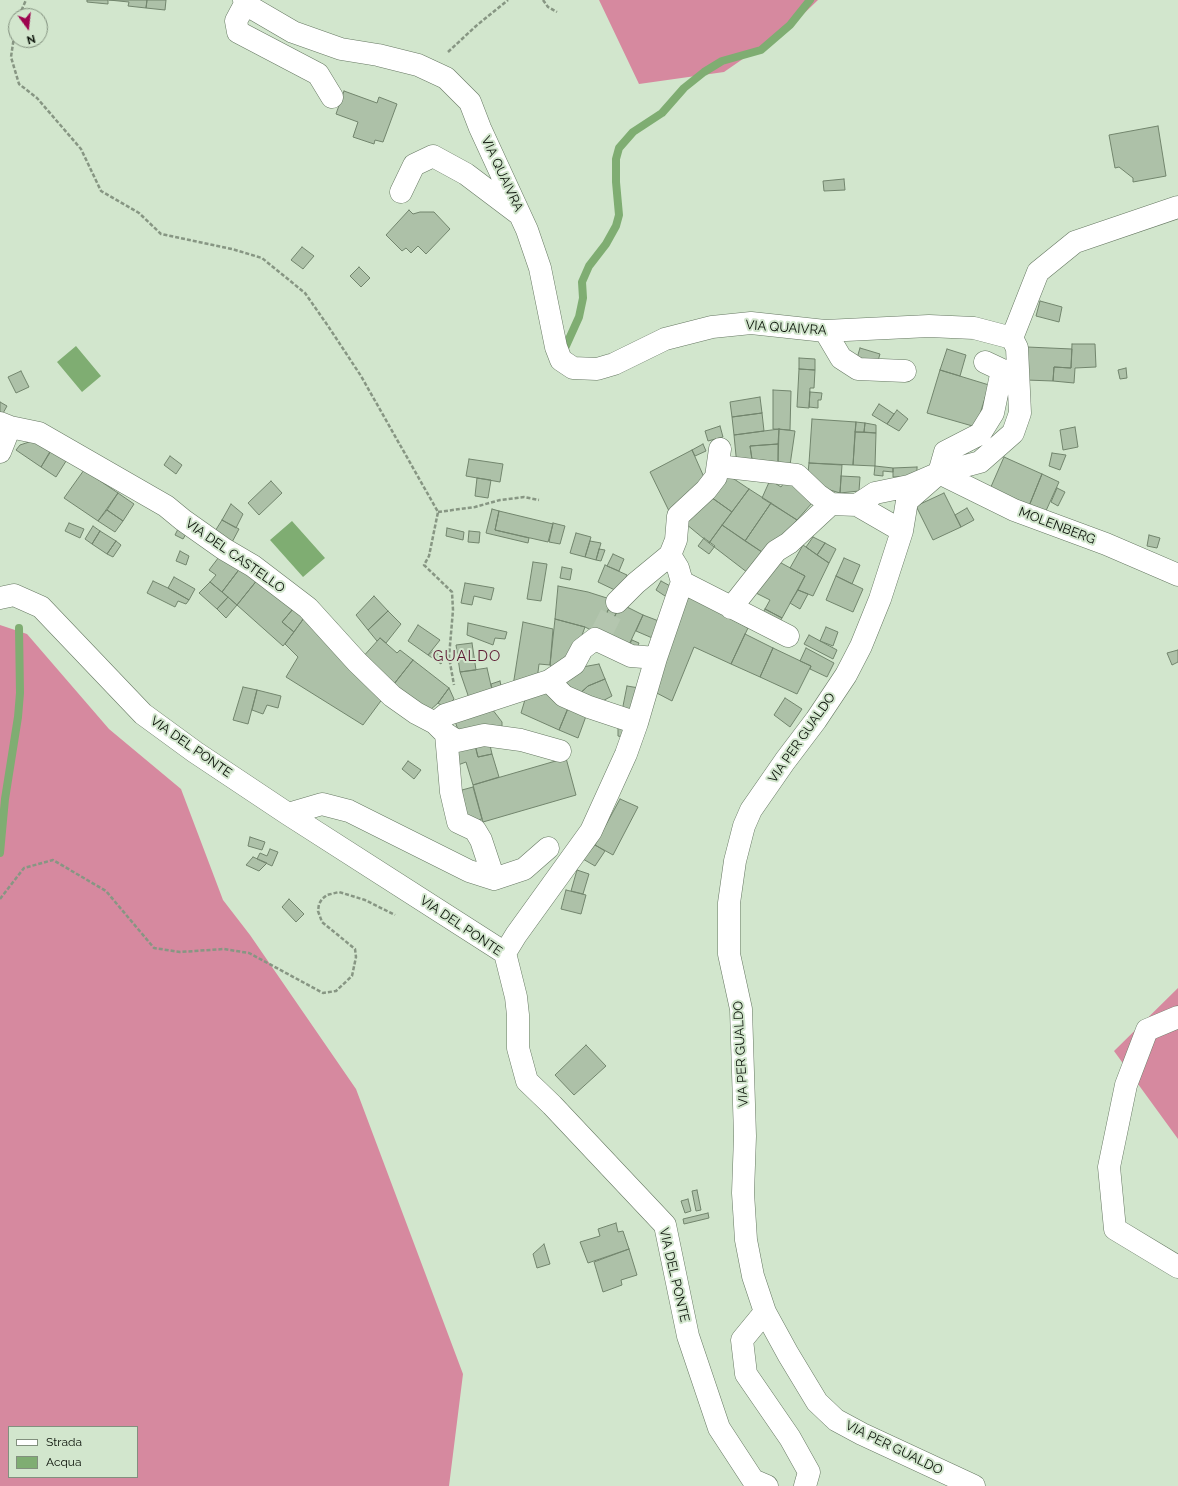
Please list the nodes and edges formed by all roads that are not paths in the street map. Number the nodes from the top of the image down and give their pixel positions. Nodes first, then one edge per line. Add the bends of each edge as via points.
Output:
1 (244, 2) edge
2 (332, 97) dead end
3 (401, 192) dead end
4 (1178, 207) edge
5 (522, 217) junction
6 (825, 331) junction
7 (1012, 338) junction
8 (985, 362) dead end
9 (905, 371) dead end
10 (5, 425) edge
11 (0, 452) edge
12 (939, 473) junction
13 (831, 504) junction
14 (857, 505) junction
15 (902, 531) junction
16 (670, 555) junction
17 (1178, 575) edge
18 (682, 582) junction
19 (0, 598) edge
20 (617, 602) tunnel mouth
21 (731, 608) junction
22 (788, 636) dead end
23 (656, 658) junction
24 (549, 681) junction
25 (637, 723) junction
26 (441, 728) junction
27 (560, 751) dead end
28 (288, 814) junction
29 (548, 848) dead end
30 (494, 879) junction
31 (505, 953) junction
32 (1178, 1018) edge
33 (1178, 1266) edge
34 (765, 1312) junction
35 (768, 1486) edge
36 (804, 1486) edge
37 (974, 1486) edge

1 - 2 street via 236,21 238,32 318,74
1 - 5 street, VIA QUAIVRA via 293,32 341,49 418,65 446,78 470,102
3 - 5 street via 414,165 433,156 466,174
4 - 7 street via 1075,242 1038,272
5 - 6 street, VIA QUAIVRA via 540,268 556,347 561,360 573,368 597,368 614,364 665,340 712,327 751,324
6 - 7 street, VIA QUAIVRA via 929,326 974,328
6 - 9 street via 842,358 858,369
7 - 12 street via 1017,348 1020,413 1013,433 980,462
8 - 12 street via 1002,370 993,413 980,434 945,452
10 - 11 street
10 - 26 street, VIA DEL CASTELLO via 39,433 166,506 224,549 253,566 308,608 392,696
12 - 14 street via 909,486 875,493
12 - 15 street, VIA PER GUALDO via 907,501
12 - 17 street, MOLENBERG via 1014,510
13 - 14 street
13 - 16 street via 796,475 719,458 716,477 710,486 678,516 676,540
13 - 21 street via 789,543 776,551
14 - 15 street
15 - 34 street, VIA PER GUALDO via 880,599 861,646 846,675 816,720 751,810 735,861 729,903 729,954 741,1009 745,1136 744,1216 753,1276
16 - 18 street via 678,568
16 - 20 street
18 - 21 street
18 - 23 street
19 - 28 street, VIA DEL PONTE via 14,595 41,607 143,714
21 - 22 street
23 - 24 street via 631,656 598,637 582,650 574,664
23 - 25 street
24 - 25 street via 564,696
24 - 26 street via 444,714
25 - 31 street via 626,754 591,831
26 - 27 street, VIA DEL CASTELLO via 458,741 484,735 521,740
26 - 30 street via 458,822 475,830
28 - 30 street via 322,804 349,811 469,871
28 - 31 street, VIA DEL PONTE
29 - 30 street via 524,869
31 - 35 street, VIA DEL PONTE via 516,997 518,1048 527,1081 665,1225 688,1336 719,1428 753,1480
32 - 33 street via 1147,1030 1126,1085 1110,1167 1115,1228
34 - 36 street via 742,1340 746,1374 790,1438 809,1472
34 - 37 street, VIA PER GUALDO via 816,1402 836,1420

